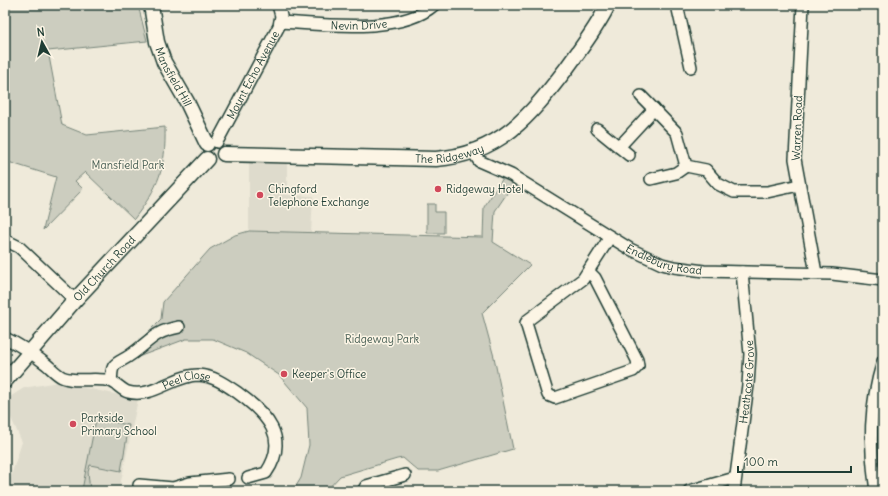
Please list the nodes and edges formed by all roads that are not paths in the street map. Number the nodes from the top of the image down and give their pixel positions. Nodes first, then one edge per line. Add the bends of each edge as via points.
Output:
1 (151, 5) edge
2 (278, 5) edge
3 (434, 5) edge
4 (608, 5) edge
5 (677, 5) edge
6 (803, 5) edge
7 (280, 22) junction
8 (690, 67) dead end
9 (641, 96) dead end
10 (654, 109) junction
11 (597, 129) dead end
12 (216, 147) junction
13 (619, 147) junction
14 (473, 152) junction
15 (629, 155) dead end
16 (686, 166) junction
17 (651, 179) dead end
18 (799, 185) junction
19 (610, 236) junction
20 (5, 240) edge
21 (589, 272) junction
22 (742, 272) junction
23 (816, 273) junction
24 (883, 280) edge
25 (75, 300) junction
26 (179, 327) dead end
27 (5, 338) edge
28 (30, 351) junction
29 (883, 361) edge
30 (5, 381) edge
31 (111, 381) junction
32 (405, 475) dead end
33 (248, 478) dead end
34 (735, 478) junction
35 (229, 479) dead end
36 (139, 485) dead end
37 (174, 490) edge
38 (363, 491) edge
39 (689, 491) edge
40 (734, 491) edge
41 (876, 491) edge

1 - 12 main road, Mansfield Hill via 157,42 164,62
2 - 7 street, Mount Echo Avenue
3 - 7 street, Nevin Drive via 414,17 389,23 368,25
4 - 14 main road, The Ridgeway via 578,52 532,112 514,129
5 - 8 street
6 - 18 street, Warren Road via 794,147
7 - 12 street, Mount Echo Avenue
9 - 10 street
10 - 13 street
10 - 16 street via 677,133
11 - 13 street
12 - 14 main road, The Ridgeway via 436,159
12 - 25 main road, Old Church Road via 222,158 216,162 207,159
13 - 15 street
14 - 19 street, Endlebury Road via 479,161 511,175
16 - 17 street via 676,173
16 - 18 street via 706,170 718,184 734,192 767,192
18 - 23 street, Warren Road
19 - 21 street
19 - 22 street, Endlebury Road via 652,260 674,267
20 - 25 street via 18,246
21 - 21 street via 584,279 526,323 548,395 555,398 633,371 638,366 595,278
22 - 23 street, Endlebury Road
22 - 34 street, Heathcote Grove via 750,354
23 - 24 street, Endlebury Road
25 - 28 main road, Old Church Road
26 - 31 street via 165,330 150,338 135,352 115,364
27 - 28 street, Peel Close
28 - 30 main road, Old Church Road
28 - 31 street, Peel Close via 62,377
29 - 41 street via 873,400 871,421 871,454
31 - 33 street, Peel Close via 126,392 139,393 185,377 206,376 224,383 250,402 271,424 275,444 272,462 266,473
32 - 38 street via 366,486
34 - 39 street
34 - 40 street, Heathcote Grove
35 - 37 street via 190,484
36 - 37 street

